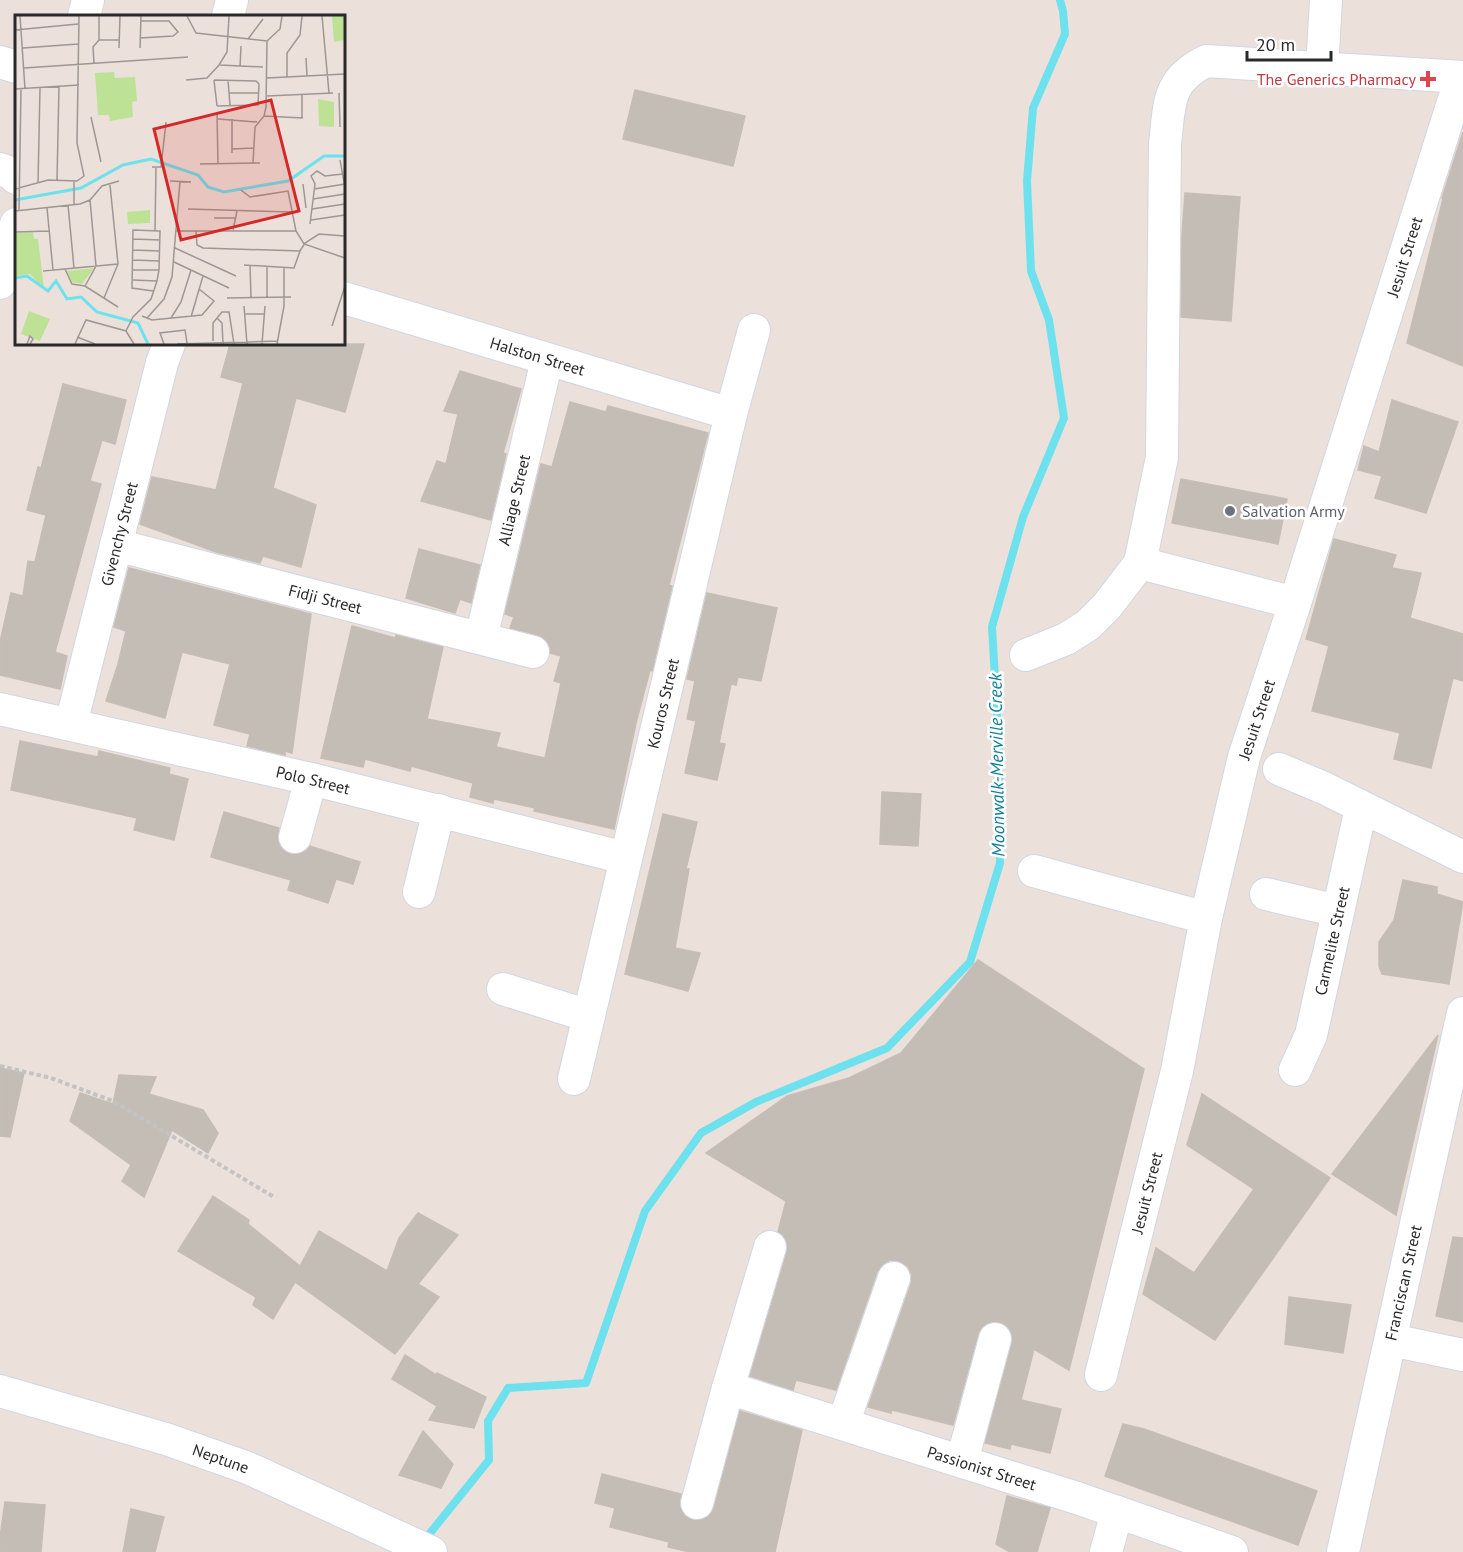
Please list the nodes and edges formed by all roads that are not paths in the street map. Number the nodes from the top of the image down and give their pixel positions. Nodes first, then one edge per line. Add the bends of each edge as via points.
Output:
1 (88, 0) edge
2 (232, 0) edge
3 (1326, 0) edge
4 (84, 15) edge
5 (228, 15) edge
6 (0, 62) edge
7 (15, 67) edge
8 (1322, 69) junction
9 (1462, 77) edge
10 (0, 168) edge
11 (15, 177) edge
12 (15, 228) edge
13 (0, 283) edge
14 (345, 298) edge
15 (754, 330) dead end
16 (169, 345) edge
17 (547, 360) junction
18 (731, 414) junction
19 (117, 545) junction
20 (1140, 563) junction
21 (1295, 603) junction
22 (481, 638) junction
23 (533, 652) dead end
24 (1026, 655) dead end
25 (0, 709) edge
26 (71, 724) junction
27 (1279, 769) dead end
28 (311, 779) junction
29 (1361, 808) junction
30 (439, 810) junction
31 (296, 837) dead end
32 (1463, 857) edge
33 (625, 858) junction
34 (1034, 871) dead end
35 (419, 892) dead end
36 (1266, 894) dead end
37 (1338, 911) junction
38 (1206, 918) junction
39 (503, 989) dead end
40 (1463, 1013) edge
41 (589, 1016) junction
42 (1295, 1070) dead end
43 (574, 1079) dead end
44 (770, 1247) dead end
45 (894, 1278) dead end
46 (995, 1339) dead end
47 (1391, 1340) junction
48 (1463, 1355) edge
49 (1101, 1376) dead end
50 (728, 1388) junction
51 (0, 1391) edge
52 (843, 1424) junction
53 (962, 1461) junction
54 (697, 1503) dead end
55 (1118, 1512) junction
56 (431, 1552) edge
57 (1106, 1552) edge
58 (1232, 1552) edge
59 (1343, 1552) edge

1 - 4 street
2 - 5 street
3 - 8 street
6 - 7 street
8 - 9 street
8 - 20 street via 1206,61 1182,75 1174,88 1165,143 1162,457
9 - 21 street, Jesuit Street
10 - 11 street
12 - 13 street
14 - 17 street, Halston Street
15 - 18 street, Kouros Street
16 - 19 street, Givenchy Street
17 - 18 street, Halston Street
17 - 22 street, Alliage Street
18 - 33 street, Kouros Street
19 - 22 street, Fidji Street
19 - 26 street, Givenchy Street
20 - 21 street
20 - 24 street via 1088,625 1066,639
21 - 38 street, Jesuit Street via 1244,757
22 - 23 street, Fidji Street
25 - 26 street, Polo Street
26 - 28 street, Polo Street
27 - 29 street
28 - 30 street, Polo Street
28 - 31 street
29 - 32 street
29 - 37 street, Carmelite Street
30 - 33 street, Polo Street
30 - 35 street
33 - 41 street, Kouros Street
34 - 38 street
36 - 37 street
37 - 42 street, Carmelite Street via 1311,1035
38 - 49 street, Jesuit Street via 1177,1071
39 - 41 street
40 - 47 street, Franciscan Street
41 - 43 street, Kouros Street
44 - 50 street
45 - 52 street
46 - 53 street
47 - 48 street
47 - 59 street, Franciscan Street
50 - 52 street, Passionist Street
50 - 54 street
51 - 56 street, Neptune via 166,1439 248,1468
52 - 53 street, Passionist Street
53 - 55 street, Passionist Street
55 - 57 street
55 - 58 street, Passionist Street

